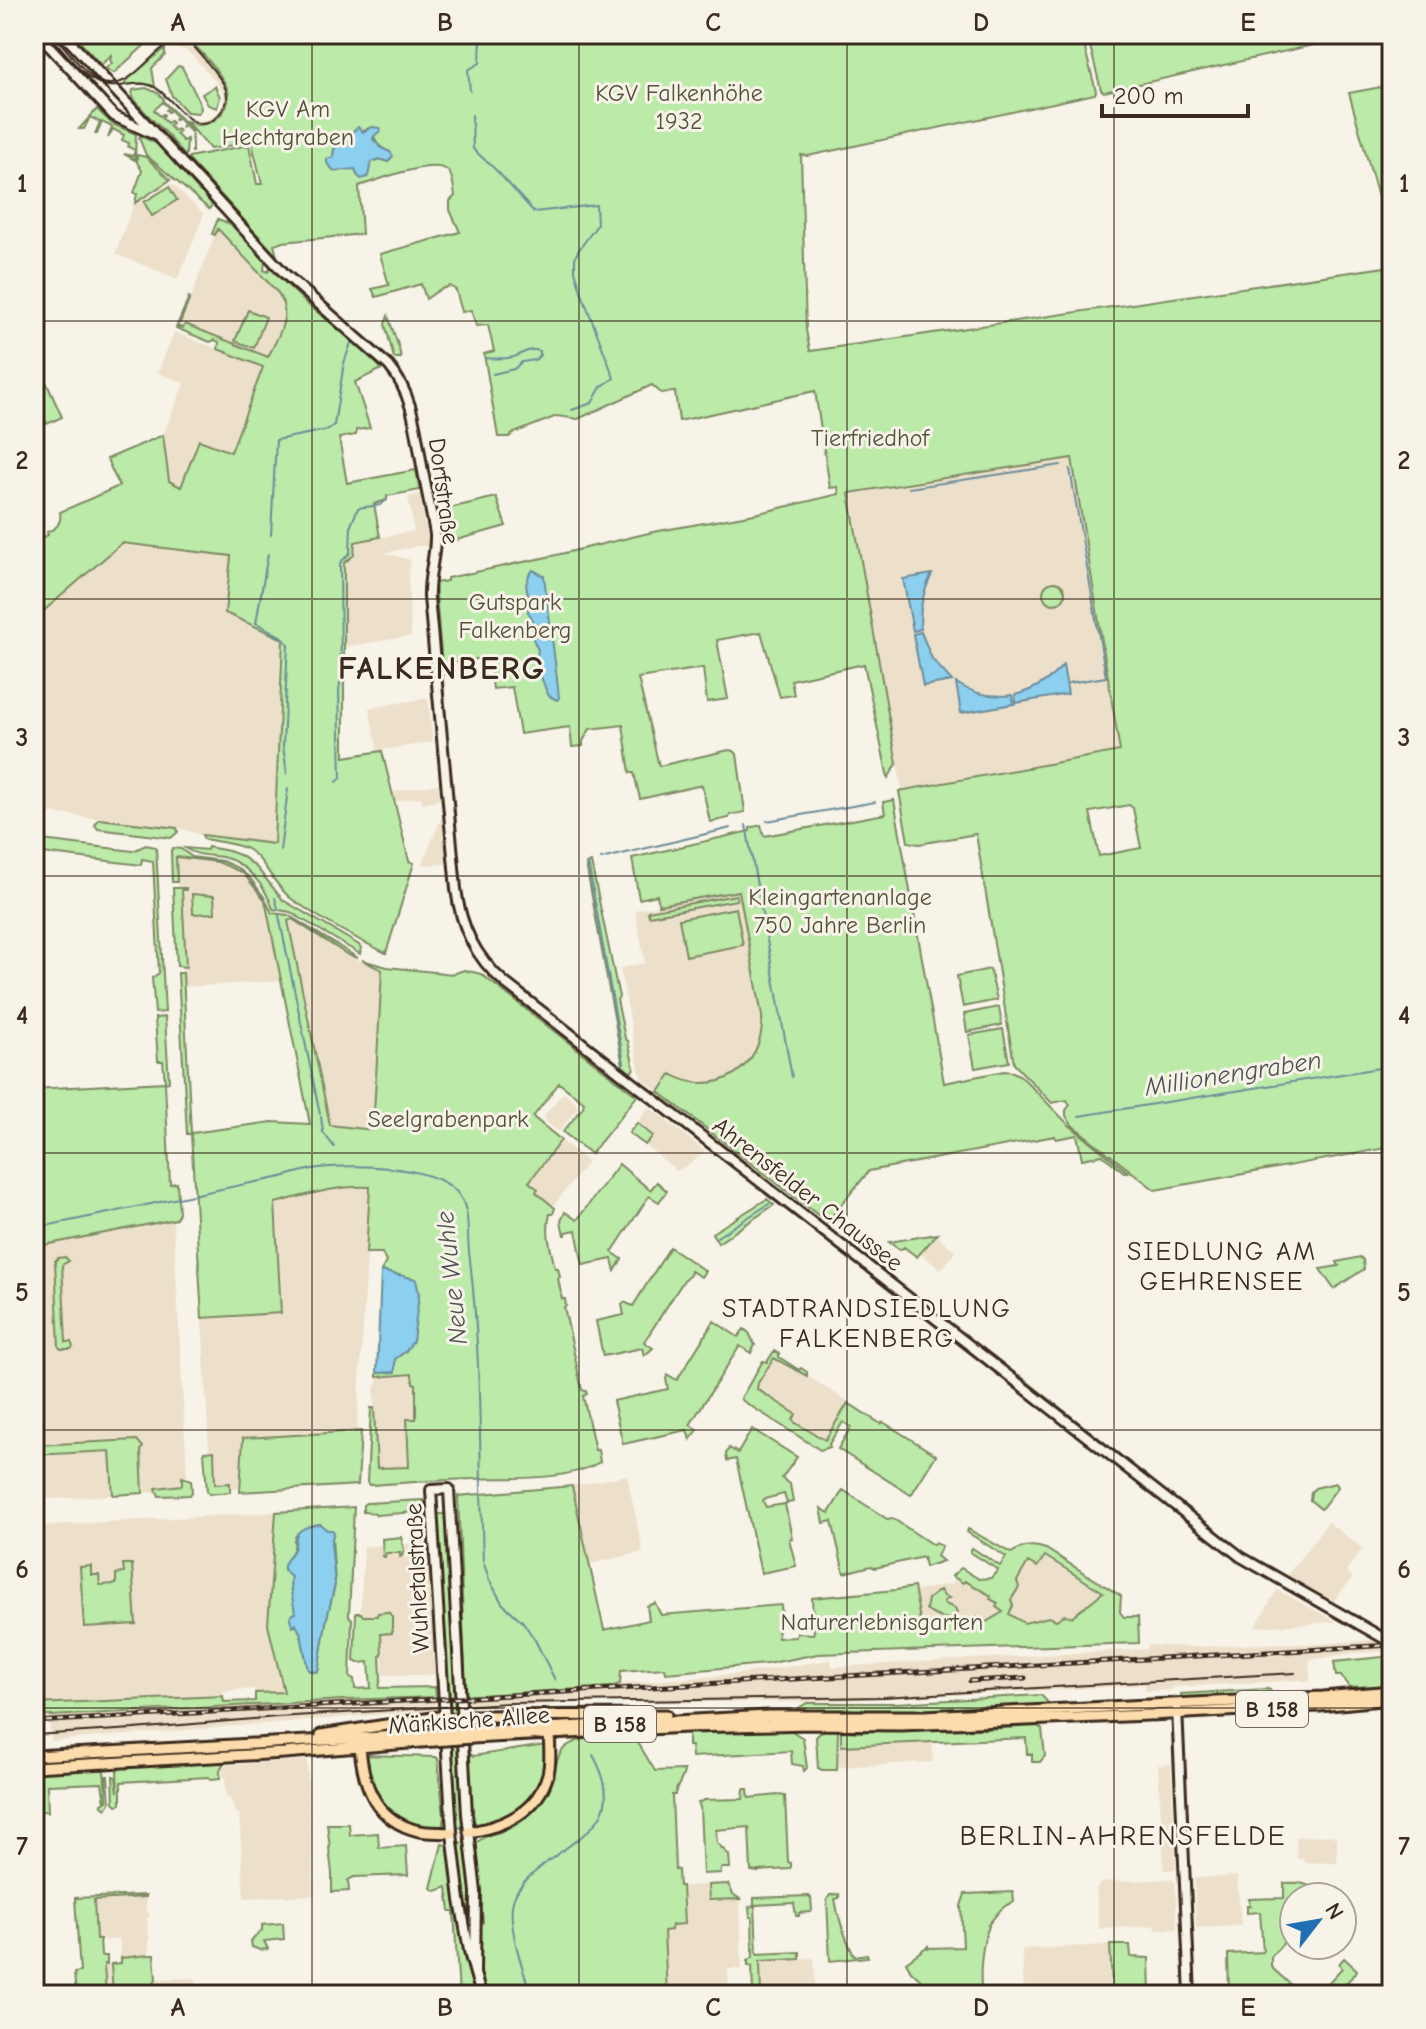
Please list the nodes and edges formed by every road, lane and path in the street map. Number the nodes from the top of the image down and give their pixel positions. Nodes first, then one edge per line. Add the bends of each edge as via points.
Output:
1 (38, 34) edge
2 (63, 34) edge
3 (109, 84) junction
4 (96, 97) junction
5 (156, 135) junction
6 (480, 959) joint
7 (1392, 1643) edge
8 (1392, 1691) edge
9 (1392, 1699) edge
10 (1177, 1708) junction
11 (1132, 1711) junction
12 (445, 1716) junction
13 (461, 1716) junction
14 (768, 1716) junction
15 (472, 1735) junction
16 (434, 1738) junction
17 (550, 1738) junction
18 (270, 1742) junction
19 (360, 1747) junction
20 (34, 1756) edge
21 (34, 1767) edge
22 (469, 1832) junction
23 (452, 1833) junction
24 (475, 1973) junction
25 (481, 1995) edge
26 (1190, 1995) edge

1 - 4 main road
2 - 3 main road, Dorfstraße
3 - 4 main road
3 - 5 main road, Dorfstraße
4 - 5 main road via 114,116
5 - 6 main road, Dorfstraße via 304,292 389,366 409,404 435,534 429,597 456,889 463,924
6 - 7 main road, Ahrensfelder Chaussee via 1241,1557
8 - 10 main road, Märkische Allee / B 158
9 - 10 main road, Märkische Allee / B 158 via 1308,1707
10 - 11 main road, Märkische Allee / B 158
10 - 26 main road
11 - 14 main road, Märkische Allee / B 158
11 - 17 main road, Märkische Allee / B 158 via 900,1725 687,1727
12 - 13 main road
12 - 13 main road, Wuhletalstraße via 431,1490 449,1489
12 - 18 main road
12 - 23 main road, Wuhletalstraße
13 - 14 main road
13 - 22 main road, Wuhletalstraße
14 - 15 main road, Märkische Allee / B 158
15 - 16 main road, Märkische Allee / B 158, bridge
15 - 17 main road, Märkische Allee / B 158
16 - 18 main road, Märkische Allee / B 158
16 - 19 main road, Märkische Allee / B 158
17 - 22 main road via 548,1773 531,1805 510,1821
18 - 20 main road, Märkische Allee / B 158
19 - 21 main road, Märkische Allee / B 158
19 - 23 main road via 367,1787 387,1814 419,1831
22 - 23 main road
22 - 24 main road, Wuhletalstraße via 476,1892
23 - 24 main road, Wuhletalstraße
24 - 25 main road, Wuhletalstraße

